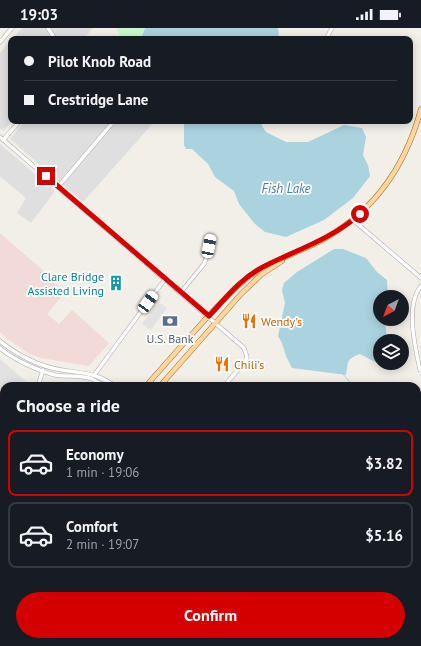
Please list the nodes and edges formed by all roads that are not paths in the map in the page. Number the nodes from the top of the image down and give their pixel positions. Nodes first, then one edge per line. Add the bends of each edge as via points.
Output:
1 (12, 28) edge
2 (0, 42) edge
3 (421, 109) edge
4 (17, 124) edge
5 (111, 124) edge
6 (2, 138) edge
7 (58, 186) junction
8 (354, 220) junction
9 (211, 236) dead end
10 (290, 255) junction
11 (421, 278) edge
12 (165, 279) junction
13 (421, 286) edge
14 (181, 292) junction
15 (209, 316) junction
16 (216, 323) junction
17 (0, 341) edge
18 (0, 348) edge
19 (45, 366) junction
20 (420, 370) dead end
21 (43, 371) junction
22 (95, 374) junction
23 (39, 382) edge
24 (96, 382) edge
25 (108, 382) edge
26 (150, 382) edge
27 (164, 382) edge
28 (228, 382) edge

1 - 2 street
3 - 8 main road via 410,144 399,165 384,188
4 - 6 street
5 - 7 street
6 - 7 street
7 - 12 street
8 - 10 main road
8 - 11 street
9 - 14 street via 204,264
10 - 15 main road via 262,267 240,283
10 - 16 main road via 262,274
12 - 14 street
12 - 22 street
13 - 20 street via 416,293 413,317 414,342
14 - 15 street
15 - 16 street
15 - 26 main road
16 - 27 main road
16 - 28 street via 241,344 247,357
17 - 19 street
18 - 21 street
19 - 21 street
19 - 22 street
21 - 23 street
21 - 24 street
22 - 25 street

